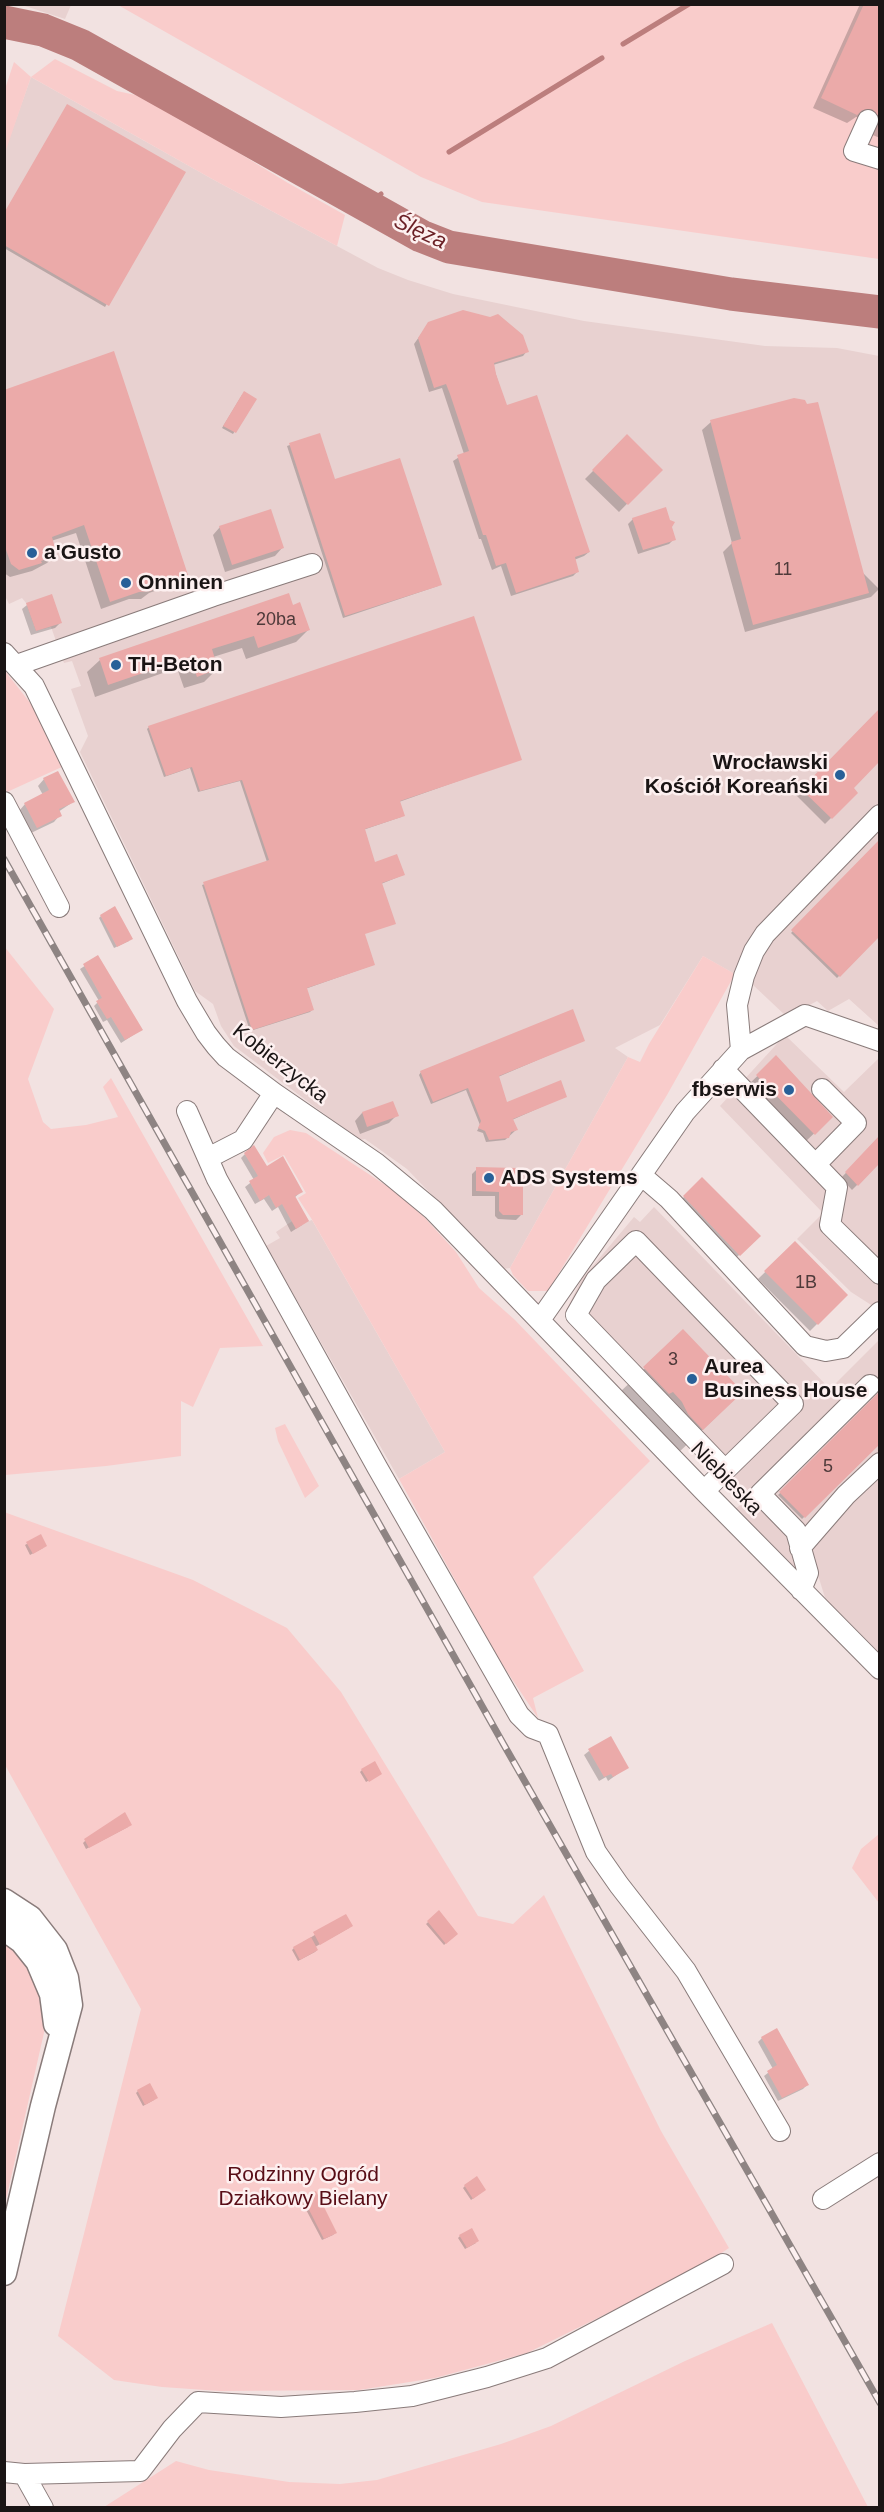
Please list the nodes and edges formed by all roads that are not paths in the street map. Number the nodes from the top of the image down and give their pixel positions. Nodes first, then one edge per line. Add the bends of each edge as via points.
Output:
1 (868, 120) dead end
2 (879, 159) edge
3 (312, 564) dead end
4 (11, 659) edge
5 (4, 802) edge
6 (879, 815) edge
7 (59, 907) dead end
8 (822, 1005) dead end
9 (805, 1015) junction
10 (879, 1041) edge
11 (741, 1050) junction
12 (723, 1069) junction
13 (822, 1089) dead end
14 (274, 1093) junction
15 (187, 1111) dead end
16 (208, 1158) junction
17 (816, 1164) junction
18 (641, 1175) junction
19 (879, 1274) edge
20 (879, 1312) edge
21 (540, 1320) junction
22 (870, 1385) dead end
23 (879, 1463) edge
24 (725, 1470) junction
25 (704, 1491) junction
26 (800, 1548) junction
27 (801, 1590) junction
28 (879, 1669) edge
29 (4, 1901) edge
30 (4, 1928) edge
31 (56, 2056) junction
32 (780, 2131) dead end
33 (879, 2163) edge
34 (823, 2199) dead end
35 (723, 2264) dead end
36 (4, 2273) edge
37 (14, 2473) edge
38 (42, 2508) edge

1 - 2 street via 854,151
3 - 4 street
4 - 14 street, Kobierzycka via 34,686 49,714 197,1020 226,1057
5 - 7 street
6 - 11 street via 765,934 754,951 737,1005
8 - 9 street
9 - 10 street
9 - 11 street
11 - 12 street
12 - 17 street
12 - 18 street via 685,1112
13 - 17 street via 856,1123
14 - 16 street via 243,1140
14 - 21 street, Kobierzycka via 416,1195
15 - 16 street
16 - 32 street via 377,1467 519,1715 532,1728 548,1734 596,1852 686,1971
17 - 19 street via 837,1186 830,1225
18 - 20 street via 669,1199 805,1346 826,1351 843,1348
18 - 21 street
21 - 25 street, Niebieska
22 - 26 street via 760,1494 796,1531
23 - 26 street
24 - 24 street via 793,1404 636,1241 596,1280 576,1315
24 - 25 street
25 - 27 street, Niebieska
26 - 27 street via 808,1573
27 - 28 street, Niebieska
29 - 31 main road via 42,1932 64,1971 70,2005
30 - 31 main road via 29,1949 50,1985 56,2011
31 - 36 main road
33 - 34 street
35 - 37 street via 527,2365 412,2396 281,2407 198,2402 140,2471
37 - 38 street

